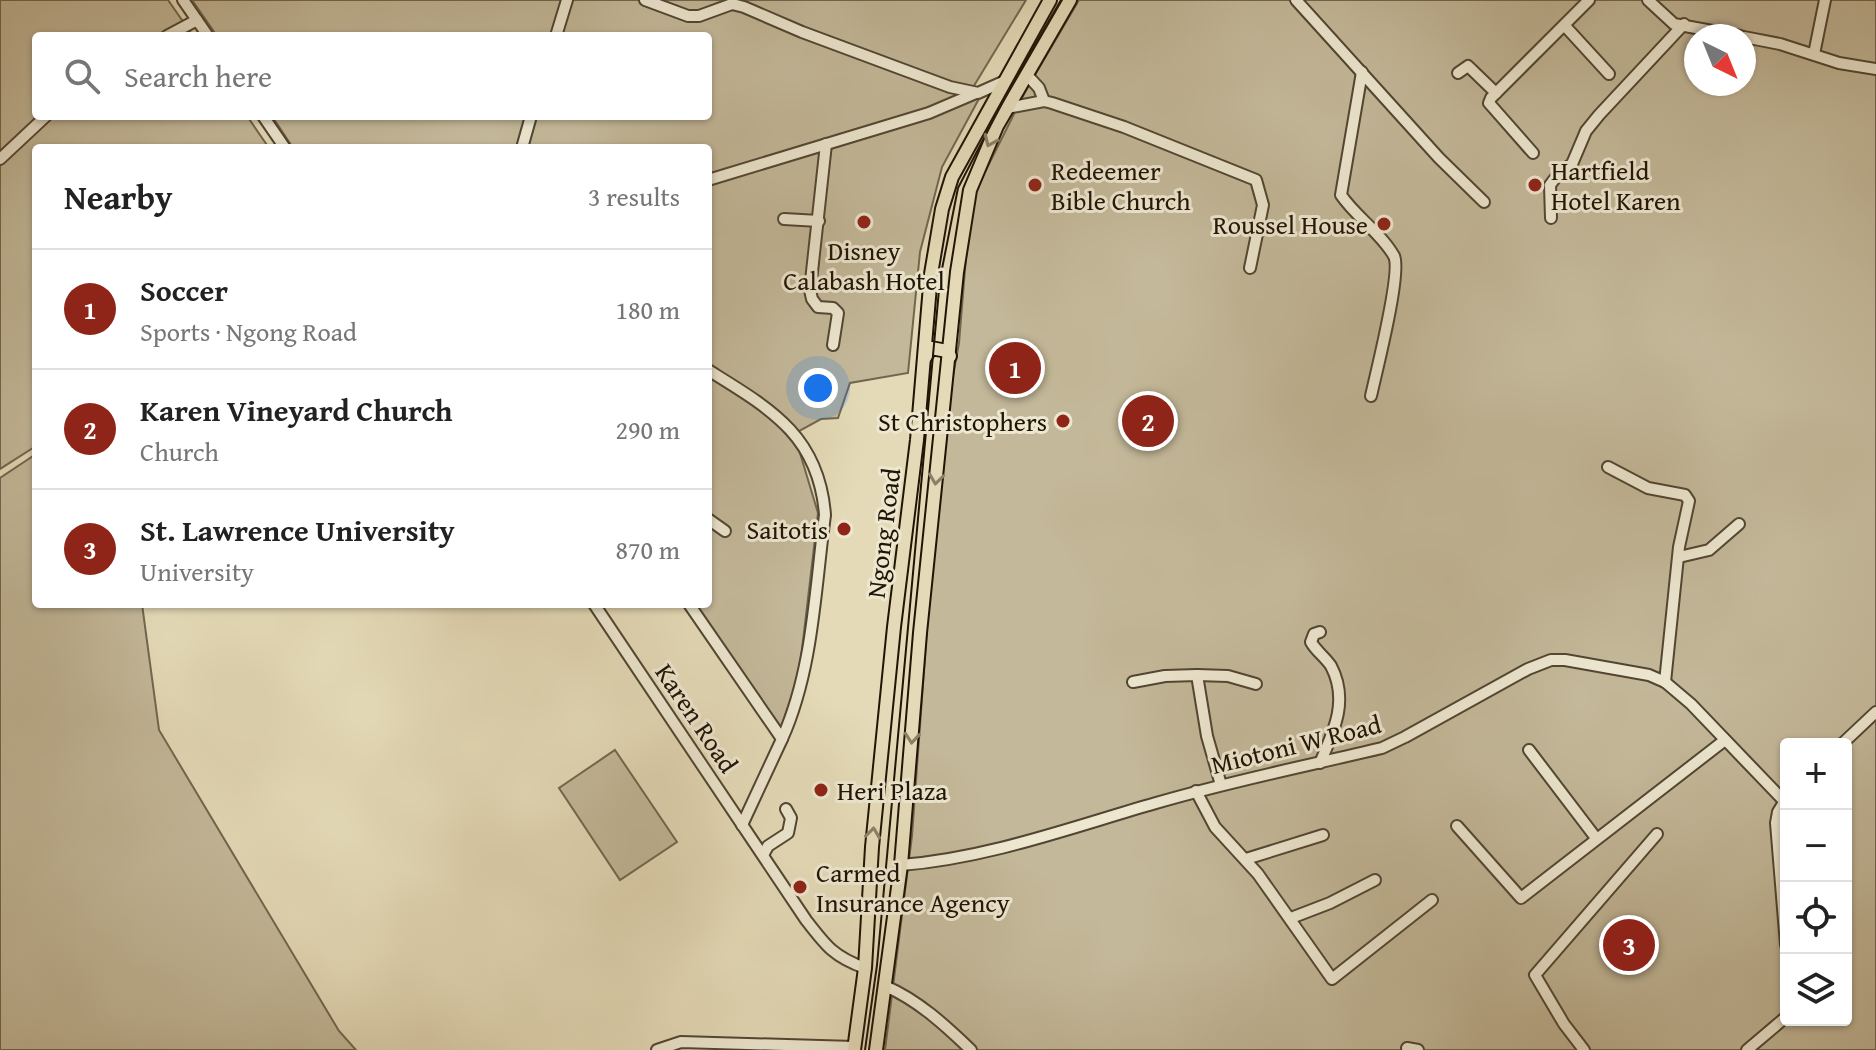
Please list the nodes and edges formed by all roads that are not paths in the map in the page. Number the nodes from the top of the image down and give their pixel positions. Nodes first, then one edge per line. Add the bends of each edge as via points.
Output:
1 (183, 0) edge
2 (567, 0) edge
3 (645, 0) edge
4 (1050, 0) edge
5 (1070, 0) edge
6 (1296, 0) edge
7 (1648, 0) edge
8 (1825, 0) edge
9 (1586, 1) edge
10 (197, 20) junction
11 (1684, 24) joint
12 (1565, 26) junction
13 (174, 32) edge
14 (205, 32) edge
15 (557, 32) edge
16 (1756, 40) edge
17 (1814, 54) junction
18 (1876, 69) edge
19 (1362, 72) junction
20 (1458, 73) dead end
21 (1609, 74) dead end
22 (1027, 75) junction
23 (1005, 81) junction
24 (978, 93) junction
25 (1496, 93) junction
26 (1044, 101) junction
27 (1007, 108) junction
28 (42, 120) edge
29 (266, 120) edge
30 (530, 120) edge
31 (282, 144) edge
32 (523, 144) edge
33 (826, 144) junction
34 (1533, 153) dead end
35 (0, 159) edge
36 (712, 179) edge
37 (1484, 202) dead end
38 (1551, 218) dead end
39 (784, 219) dead end
40 (819, 221) junction
41 (1250, 268) dead end
42 (955, 298) junction
43 (930, 299) junction
44 (833, 345) dead end
45 (950, 356) junction
46 (924, 359) junction
47 (712, 373) edge
48 (1371, 396) dead end
49 (1608, 467) dead end
50 (712, 522) edge
51 (1739, 524) dead end
52 (725, 531) dead end
53 (1679, 557) junction
54 (597, 608) edge
55 (692, 608) edge
56 (1320, 632) dead end
57 (1197, 675) junction
58 (1133, 682) dead end
59 (1665, 682) junction
60 (1256, 684) dead end
61 (1876, 712) edge
62 (1848, 738) edge
63 (782, 739) junction
64 (1725, 740) junction
65 (1529, 750) dead end
66 (1320, 763) junction
67 (1221, 785) junction
68 (1196, 791) junction
69 (1780, 795) edge
70 (786, 809) dead end
71 (1780, 810) edge
72 (742, 825) junction
73 (1457, 826) dead end
74 (1657, 834) dead end
75 (1323, 835) dead end
76 (1596, 838) junction
77 (763, 855) junction
78 (1246, 859) junction
79 (901, 865) junction
80 (1375, 880) dead end
81 (1780, 882) edge
82 (1432, 900) dead end
83 (1291, 918) junction
84 (865, 968) junction
85 (885, 986) junction
86 (1780, 1022) edge
87 (743, 1047) edge
88 (854, 1048) edge
89 (657, 1050) edge
90 (876, 1050) edge
91 (971, 1050) edge
92 (1584, 1050) edge
93 (1747, 1050) edge

1 - 10 street
2 - 15 street
3 - 24 street via 688,16 732,4 744,7 950,87
4 - 23 main road, Ngong Road
5 - 22 main road, Ngong Road
6 - 19 street
7 - 11 street via 1674,24
8 - 17 street
9 - 12 street
10 - 13 street
10 - 14 street
11 - 38 street via 1586,131 1572,164 1550,185
12 - 21 street
12 - 25 street
16 - 17 street
17 - 18 street
19 - 37 street
19 - 48 street via 1341,195 1396,263
20 - 25 street via 1468,66
22 - 26 street
22 - 27 main road, Ngong Road
23 - 24 street
23 - 43 main road, Ngong Road via 952,177 942,209
24 - 33 street
25 - 34 street via 1491,107
26 - 27 street
26 - 41 street via 1256,180 1263,205
27 -> 42 main road, Ngong Road via 970,190
28 - 35 street
29 - 31 street
30 - 32 street
33 - 36 street
33 - 40 street
39 - 40 street
40 - 44 street via 810,290 818,307 838,313
42 - 43 main road via 953,309 939,313
42 - 45 main road, Ngong Road
43 - 46 main road, Ngong Road
45 - 46 main road via 936,347
45 -> 79 main road, Ngong Road
84 -> 46 main road, Ngong Road via 872,847
47 - 63 street via 785,422 805,450 824,504 804,671
49 - 53 street via 1648,488 1687,498
50 - 52 street
51 - 53 street via 1709,550
53 - 59 street
54 - 72 street, Karen Road
55 - 63 street
56 - 66 street via 1311,642 1332,669 1341,700
57 - 58 street
57 - 60 street
57 - 67 street
59 - 64 street, Miotoni W Road
59 - 66 street, Miotoni W Road via 1619,669 1551,660 1392,744
61 - 62 street
63 - 72 street
64 - 69 street, Miotoni W Road
64 - 76 street
65 - 76 street
66 - 67 street, Miotoni W Road
67 - 68 street, Miotoni W Road
68 - 78 street via 1215,827
68 - 79 street, Miotoni W Road via 1024,843
70 - 77 street via 789,828
71 - 81 street via 1776,840
72 - 77 street, Karen Road
73 - 76 street via 1521,898
74 - 92 street via 1535,975
75 - 78 street
77 - 84 street, Karen Road via 828,949
78 - 83 street
79 - 85 main road, Ngong Road
80 - 83 street
82 - 83 street via 1332,979
84 - 88 main road, Ngong Road
85 - 90 main road, Ngong Road
85 - 91 street via 929,1013
86 - 93 street
87 - 88 street via 763,1042
87 - 89 street via 681,1042

